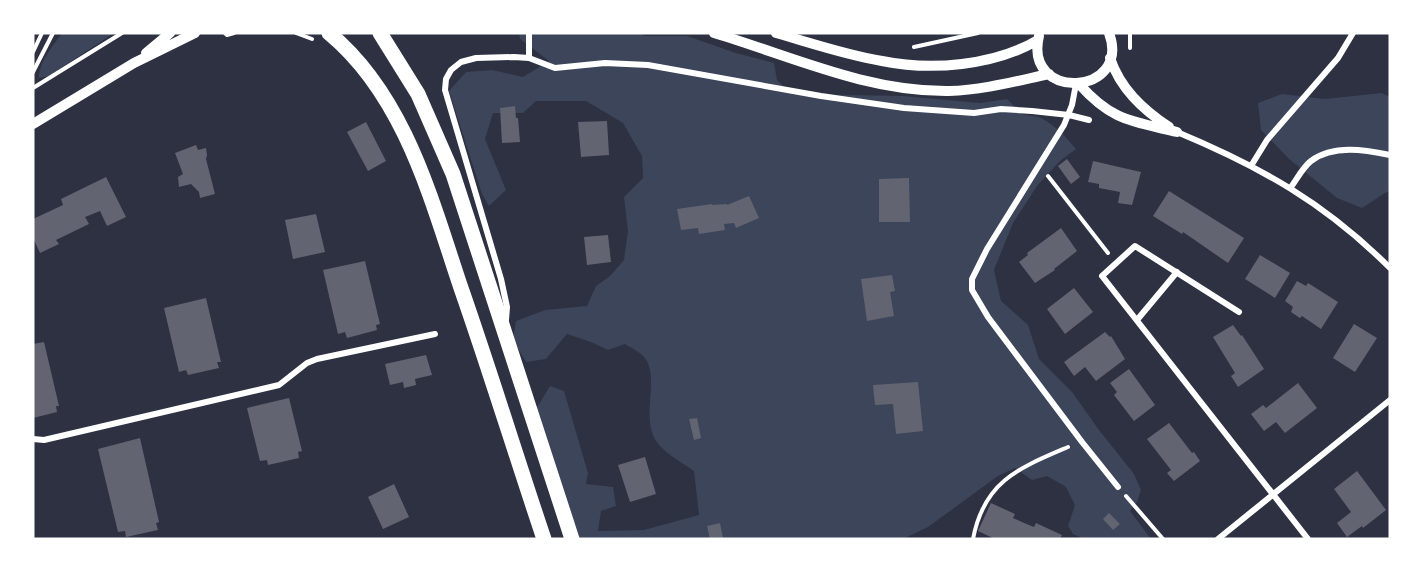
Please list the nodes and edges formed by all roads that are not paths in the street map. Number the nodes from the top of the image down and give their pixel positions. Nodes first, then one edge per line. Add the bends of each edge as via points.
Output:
1 (170, 33) edge
2 (195, 33) edge
3 (329, 33) edge
4 (380, 33) edge
5 (529, 33) edge
6 (714, 33) edge
7 (776, 33) edge
8 (1109, 33) edge
9 (1353, 33) edge
10 (1039, 36) edge
11 (529, 58) junction
12 (1110, 58) junction
13 (134, 63) junction
14 (1049, 74) junction
15 (1077, 84) junction
16 (1069, 115) junction
17 (1089, 120) dead end
18 (33, 124) edge
19 (1177, 132) junction
20 (1390, 155) edge
21 (1251, 166) junction
22 (1291, 187) junction
23 (1390, 268) edge
24 (1177, 272) junction
25 (1239, 312) dead end
26 (1137, 320) junction
27 (435, 334) dead end
28 (505, 336) junction
29 (1390, 400) edge
30 (33, 439) edge
31 (1118, 487) road end
32 (1272, 493) junction
33 (544, 539) edge
34 (572, 539) edge
35 (1218, 539) edge
36 (1308, 539) edge

1 - 13 street
2 - 13 street
3 - 33 main road via 375,85 409,145 435,210
4 - 28 main road via 418,94 442,146
5 - 11 street
6 - 14 street via 852,79 900,88 971,90
7 - 10 street via 884,62 931,65 989,58 1014,51
8 - 12 street
9 - 21 street via 1338,58 1267,140
10 - 14 street via 1038,54
11 - 16 street via 555,68 605,63 648,65 904,108
11 - 28 street via 461,62 451,70 445,90 504,292
12 - 15 street via 1100,74
12 - 19 street via 1126,89
13 - 18 street
14 - 15 street
15 - 16 street
15 - 19 street via 1106,110 1124,119
16 - 17 street
16 - 31 street via 977,267 972,290 988,317
19 - 21 street
20 - 22 street via 1362,150 1331,152 1310,161
21 - 22 street
22 - 23 street via 1335,218
24 - 25 street
24 - 26 street
24 - 26 street via 1135,246 1102,276
26 - 32 street
27 - 30 street via 317,359 279,385 44,440
28 - 34 main road
29 - 32 street
32 - 35 street
32 - 36 street

